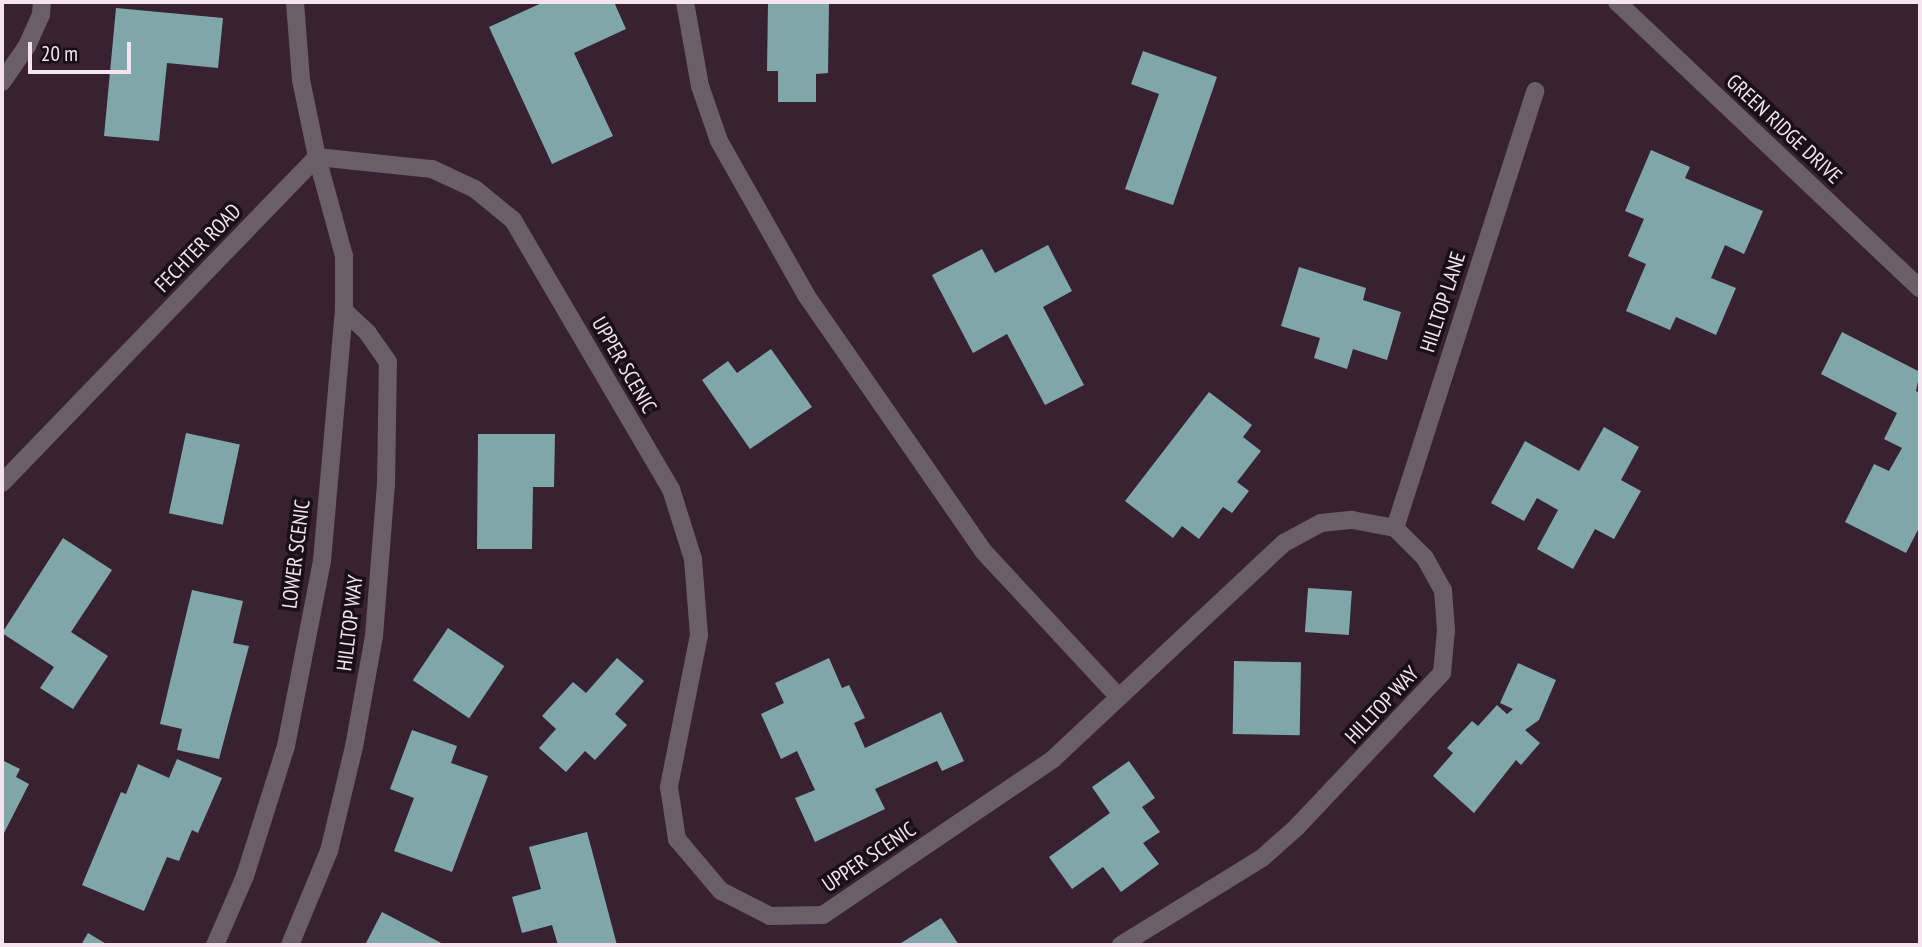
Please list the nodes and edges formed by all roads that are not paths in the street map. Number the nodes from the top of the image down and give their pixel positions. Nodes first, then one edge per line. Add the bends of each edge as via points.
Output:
1 (42, 2) edge
2 (295, 2) edge
3 (685, 2) edge
4 (1617, 2) edge
5 (2, 82) edge
6 (1535, 90) dead end
7 (317, 158) junction
8 (1920, 289) edge
9 (344, 311) junction
10 (2, 483) edge
11 (1395, 528) junction
12 (1118, 696) junction
13 (215, 945) edge
14 (290, 945) edge
15 (1121, 945) edge

1 - 5 street via 27,46
2 - 7 street via 301,80
3 - 12 street via 700,86 719,142 806,295 984,552
4 - 8 street, GREEN RIDGE DRIVE
6 - 11 street, HILLTOP LANE
7 - 9 street, LOWER SCENIC via 344,256
7 - 10 street, FECHTER ROAD
7 - 12 street, UPPER SCENIC via 432,169 475,189 513,220 671,489 693,559 699,635 668,787 677,838 721,891 770,916 823,915 1053,759
9 - 13 street, LOWER SCENIC via 322,561 286,746 245,876
9 - 14 street, HILLTOP WAY via 368,333 388,362 386,485 375,622 354,747 329,851
11 - 12 street via 1352,520 1321,523 1284,543
11 - 15 street, HILLTOP WAY via 1425,558 1443,590 1442,673 1271,850

